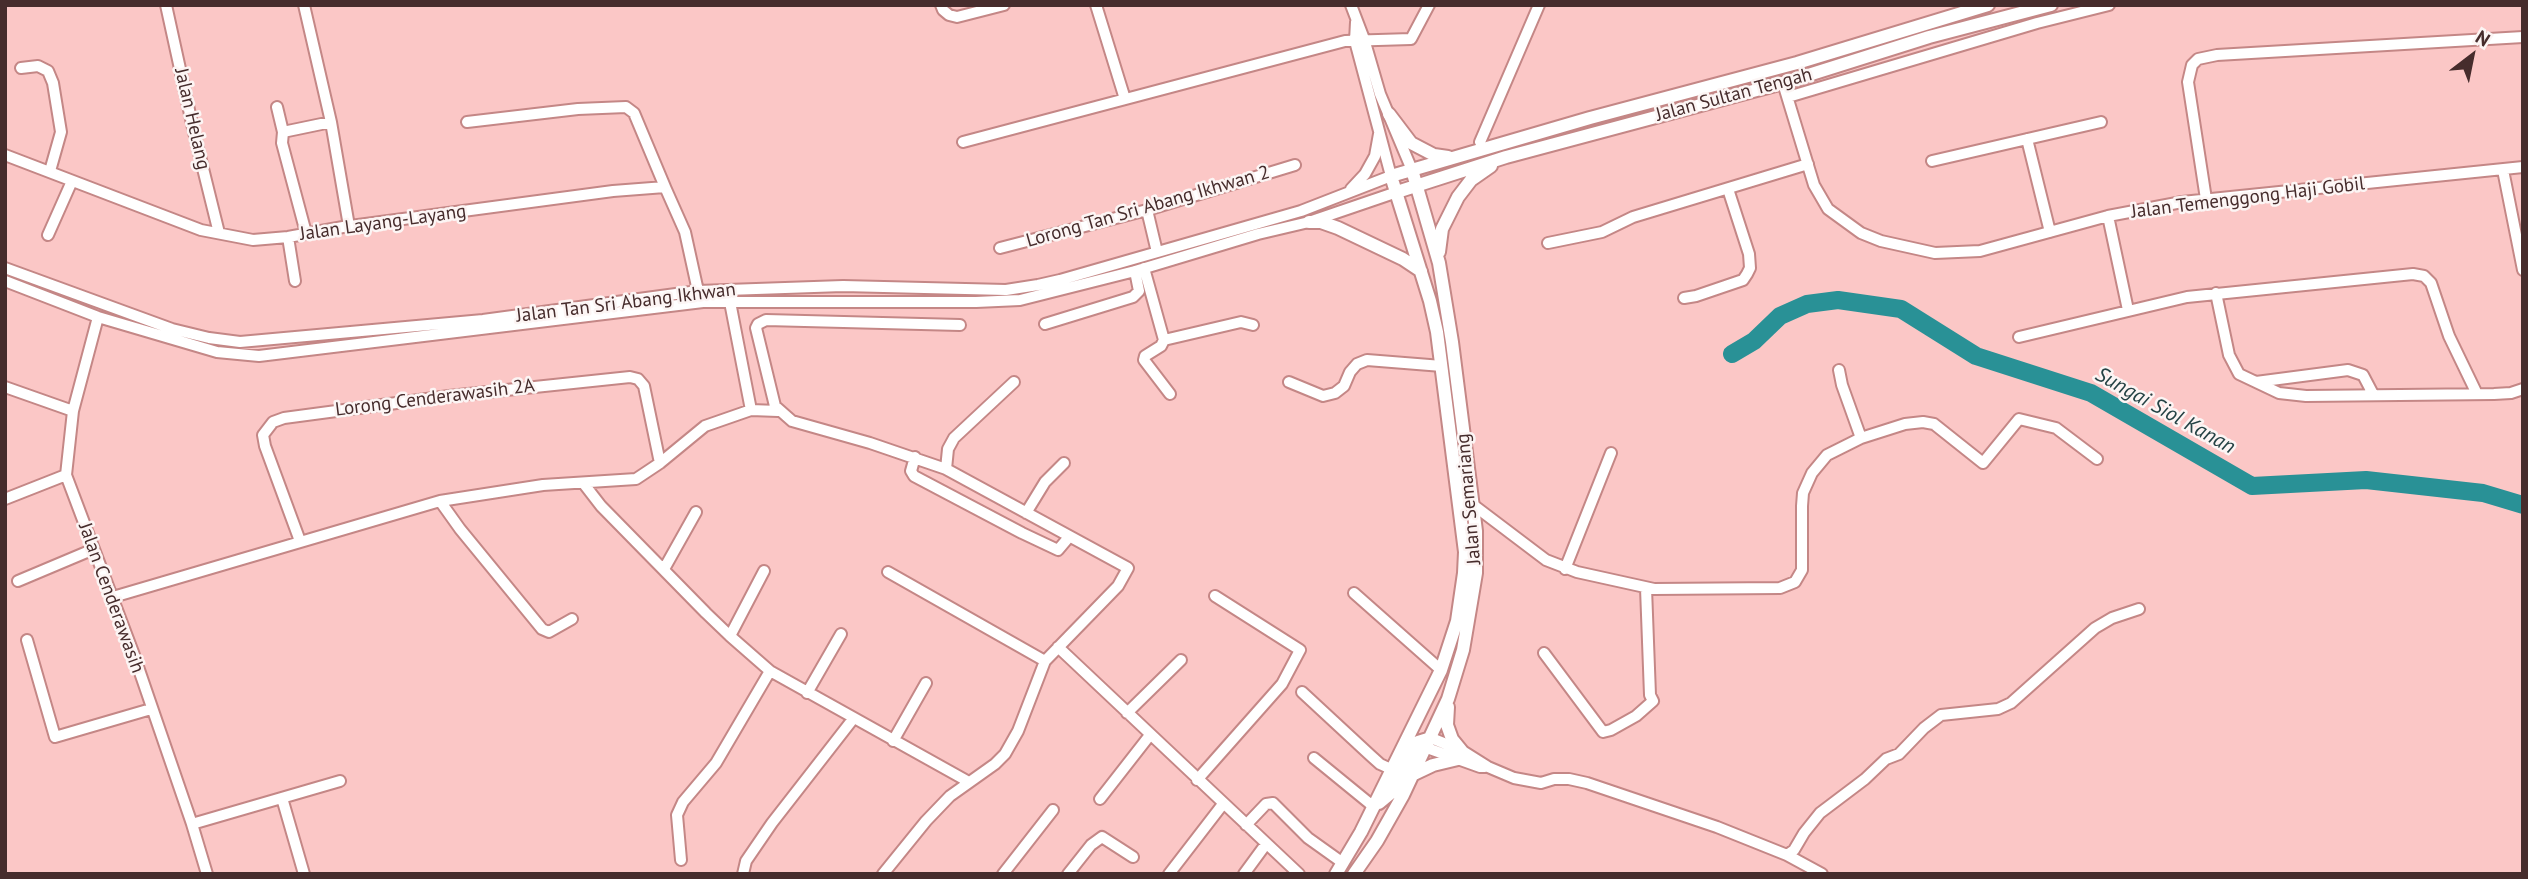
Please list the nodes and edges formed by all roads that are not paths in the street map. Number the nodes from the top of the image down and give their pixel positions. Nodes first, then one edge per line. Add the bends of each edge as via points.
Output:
1 (166, 5) edge
2 (304, 5) edge
3 (942, 5) edge
4 (1004, 5) edge
5 (1096, 5) edge
6 (1350, 5) edge
7 (1429, 5) edge
8 (1539, 5) edge
9 (1988, 5) edge
10 (2051, 5) edge
11 (2109, 5) edge
12 (2523, 37) edge
13 (1360, 40) junction
14 (21, 68) dead end
15 (1783, 83) junction
16 (1788, 97) junction
17 (1125, 99) junction
18 (277, 107) dead end
19 (1390, 114) junction
20 (331, 122) junction
21 (467, 122) dead end
22 (2101, 122) dead end
23 (1379, 127) junction
24 (284, 132) junction
25 (2028, 139) junction
26 (963, 142) dead end
27 (1480, 142) dead end
28 (5, 155) edge
29 (1506, 157) junction
30 (1454, 158) junction
31 (1932, 161) dead end
32 (1808, 164) junction
33 (1296, 165) dead end
34 (2523, 167) edge
35 (1412, 170) junction
36 (2503, 170) junction
37 (50, 171) junction
38 (1391, 176) junction
39 (72, 181) junction
40 (1417, 185) junction
41 (665, 187) junction
42 (1728, 189) junction
43 (1397, 192) junction
44 (1346, 194) junction
45 (2206, 199) junction
46 (1147, 210) junction
47 (2108, 216) junction
48 (1309, 222) junction
49 (349, 226) junction
50 (1255, 229) junction
51 (2050, 232) junction
52 (219, 233) junction
53 (306, 233) junction
54 (48, 235) dead end
55 (288, 237) junction
56 (1548, 243) dead end
57 (1000, 248) dead end
58 (1157, 252) junction
59 (1439, 263) junction
60 (2522, 266) edge
61 (5, 268) edge
62 (1139, 270) junction
63 (1421, 271) junction
64 (5, 281) edge
65 (295, 281) dead end
66 (698, 291) junction
67 (2216, 293) junction
68 (1684, 298) dead end
69 (730, 302) junction
70 (2128, 310) junction
71 (98, 317) junction
72 (1045, 324) dead end
73 (960, 325) dead end
74 (1254, 325) dead end
75 (2019, 337) dead end
76 (1164, 340) junction
77 (1442, 366) junction
78 (1839, 370) dead end
79 (1014, 382) dead end
80 (1289, 382) dead end
81 (2256, 382) junction
82 (5, 387) edge
83 (2523, 389) edge
84 (1170, 394) dead end
85 (2373, 394) junction
86 (2477, 394) junction
87 (751, 410) junction
88 (73, 411) junction
89 (778, 411) junction
90 (1861, 438) junction
91 (1611, 453) dead end
92 (915, 457) junction
93 (2097, 459) dead end
94 (660, 463) junction
95 (1064, 463) dead end
96 (946, 469) junction
97 (66, 475) junction
98 (584, 484) junction
99 (5, 499) edge
100 (440, 500) junction
101 (1472, 504) junction
102 (696, 512) dead end
103 (1026, 513) junction
104 (1502, 527) junction
105 (1476, 531) junction
106 (1069, 537) junction
107 (300, 541) junction
108 (94, 549) junction
109 (664, 569) junction
110 (1565, 569) junction
111 (764, 571) dead end
112 (888, 572) dead end
113 (18, 581) dead end
114 (1646, 588) junction
115 (1354, 593) dead end
116 (1215, 596) dead end
117 (113, 597) junction
118 (2139, 609) dead end
119 (572, 619) dead end
120 (841, 634) dead end
121 (730, 636) junction
122 (27, 640) dead end
123 (1058, 648) junction
124 (1544, 653) dead end
125 (1181, 660) dead end
126 (1045, 661) junction
127 (1441, 670) junction
128 (770, 671) junction
129 (926, 683) dead end
130 (1302, 692) dead end
131 (807, 693) junction
132 (1448, 699) junction
133 (151, 709) junction
134 (1127, 713) junction
135 (853, 719) junction
136 (1150, 735) junction
137 (893, 741) junction
138 (1429, 743) junction
139 (1460, 755) junction
140 (1314, 758) dead end
141 (1393, 769) junction
142 (1414, 774) junction
143 (1197, 780) junction
144 (340, 781) dead end
145 (969, 782) junction
146 (282, 798) junction
147 (1100, 799) dead end
148 (1223, 804) junction
149 (1375, 806) junction
150 (1053, 810) dead end
151 (192, 824) junction
152 (1246, 825) junction
153 (1266, 844) junction
154 (1787, 855) junction
155 (1133, 857) dead end
156 (681, 860) dead end
157 (1340, 869) edge
158 (207, 874) edge
159 (304, 874) edge
160 (743, 874) edge
161 (883, 874) edge
162 (1003, 874) edge
163 (1068, 874) edge
164 (1169, 874) edge
165 (1244, 874) edge
166 (1299, 874) edge
167 (1354, 874) edge
168 (1822, 874) edge

1 - 52 street, Jalan Helang
2 - 20 street
3 - 4 street via 957,17
5 - 17 street
6 - 13 street
7 - 13 street via 1411,39
8 - 27 street
9 - 30 main road, Jalan Sultan Tengah
10 - 15 main road, Jalan Sultan Tengah
11 - 16 street
12 - 45 street via 2198,59 2188,82
13 - 17 street
13 - 19 street
13 - 23 street
14 - 37 street via 38,66 48,71 52,83 61,132
15 - 16 street, Jalan Temenggong Haji Gobil
15 - 29 main road, Jalan Sultan Tengah
16 - 32 street, Jalan Temenggong Haji Gobil
17 - 26 street
18 - 24 street
19 - 30 main road via 1422,151
19 - 35 street
20 - 24 street
20 - 49 street
21 - 41 street via 626,107 634,113
22 - 25 street
23 - 38 street
23 - 44 street via 1376,156
24 - 53 street via 282,143
25 - 31 street
25 - 51 street
28 - 37 street, Jalan Layang-Layang
29 - 40 main road, Jalan Sultan Tengah
29 - 59 main road via 1464,188 1442,229
30 - 35 main road, Jalan Sultan Tengah
32 - 42 street
32 - 51 street, Jalan Temenggong Haji Gobil via 1828,209 1881,241 1960,254
33 - 46 street, Lorong Tan Sri Abang Ikhwan 2
34 - 36 street, Jalan Temenggong Haji Gobil
35 - 38 main road, Jalan Sultan Tengah
35 - 40 main road, Jalan Semariang
36 - 45 street, Jalan Temenggong Haji Gobil
36 - 60 street
37 - 39 street, Jalan Layang-Layang
38 - 43 main road, Jalan Semariang
38 - 44 street
39 - 52 street, Jalan Layang-Layang
39 - 54 street
40 - 43 main road, Jalan Sultan Tengah
40 - 59 main road, Jalan Semariang
41 - 49 street, Jalan Layang-Layang
41 - 66 street via 685,232
42 - 56 street via 1633,217 1602,232
42 - 68 street via 1750,268 1743,279
43 - 48 street
43 - 63 main road, Jalan Semariang
44 - 50 street
45 - 47 street, Jalan Temenggong Haji Gobil
46 - 57 street, Lorong Tan Sri Abang Ikhwan 2
46 - 58 street
47 - 51 street, Jalan Temenggong Haji Gobil
47 - 70 street
48 - 50 street
48 - 63 main road via 1338,228
49 - 53 street, Jalan Layang-Layang
50 - 58 street, Jalan Tan Sri Abang Ikhwan
50 - 62 street, Jalan Tan Sri Abang Ikhwan
52 - 55 street, Jalan Layang-Layang via 253,240
53 - 55 street, Jalan Layang-Layang
55 - 65 street
58 - 66 street, Jalan Tan Sri Abang Ikhwan via 1060,281 1006,290 843,286
59 - 101 main road, Jalan Semariang
61 - 66 street, Jalan Tan Sri Abang Ikhwan via 172,329 240,342 483,320
62 - 69 street, Jalan Tan Sri Abang Ikhwan via 1020,300
62 - 72 street via 1139,291 1133,297
62 - 76 street
63 - 77 main road, Jalan Semariang
64 - 71 street
67 - 70 street
67 - 81 street via 2233,364 2239,374
67 - 86 street via 2424,276 2431,283 2449,336
69 - 71 street, Jalan Tan Sri Abang Ikhwan via 259,356 217,352
69 - 87 street
70 - 75 street
71 - 88 street, Jalan Cenderawasih
73 - 89 street via 762,321 755,334
74 - 76 street via 1241,321
76 - 84 street via 1144,360
77 - 80 street via 1367,360 1357,364 1344,386 1323,396
77 - 127 main road, Jalan Semariang via 1465,552 1457,621
78 - 90 street
79 - 96 street via 954,439
81 - 85 street via 2288,395
81 - 85 street via 2348,370 2363,375
82 - 88 street
83 - 86 street
85 - 86 street
87 - 89 street
87 - 94 street via 705,426
88 - 97 street, Jalan Cenderawasih
89 - 92 street via 792,421
90 - 93 street via 1905,424 1934,424 1983,463 2019,419 2056,428
90 - 114 street via 1827,455 1807,484 1802,506 1802,570 1795,582 1780,588
91 - 110 street
92 - 96 street
92 - 106 street via 914,475 1044,544 1058,550
94 - 98 street via 636,479
94 - 107 street, Lorong Cenderawasih 2A via 644,386 630,377 284,418 273,422 264,435 265,446
95 - 103 street via 1045,482
96 - 103 street
97 - 99 street
97 - 108 street, Jalan Cenderawasih
98 - 100 street via 543,485
98 - 109 street
100 - 107 street
100 - 119 street via 542,629 550,632
101 - 104 street
101 - 105 main road, Jalan Semariang
102 - 109 street
103 - 106 street
104 - 105 street
104 - 110 street
105 - 132 main road, Jalan Semariang via 1473,597
106 - 123 street via 1128,568 1118,586
107 - 117 street
108 - 113 street
108 - 117 street, Jalan Cenderawasih
109 - 121 street
110 - 114 street
111 - 121 street
112 - 126 street
114 - 124 street via 1653,701 1636,716 1603,732
115 - 127 street
116 - 143 street via 1300,650 1282,684
117 - 133 street, Jalan Cenderawasih
118 - 154 street via 2095,628 2011,703 1998,709 1941,715 1899,754 1886,759 1820,813
120 - 131 street
121 - 128 street
122 - 133 street via 55,737
123 - 126 street
123 - 134 street
125 - 134 street
126 - 145 street via 1012,743 995,764
127 - 141 main road, Jalan Semariang
128 - 131 street
128 - 156 street via 716,763 683,802 677,815
129 - 137 street
130 - 141 street via 1380,764
131 - 135 street
132 - 138 main road, Jalan Semariang
132 - 139 main road via 1447,725
133 - 151 street, Jalan Cenderawasih
134 - 136 street
135 - 137 street
135 - 160 street via 772,823 746,861
136 - 143 street
136 - 147 street
137 - 145 street
138 - 139 street
138 - 142 main road, Jalan Semariang
138 - 149 main road via 1418,743 1391,793
139 - 142 main road
139 - 154 street via 1514,778 1587,783
140 - 149 street
141 - 149 main road, Jalan Semariang
142 - 167 main road, Jalan Semariang
143 - 148 street
144 - 146 street
145 - 161 street via 926,821
146 - 151 street
146 - 159 street
148 - 152 street
148 - 164 street
149 - 157 main road, Jalan Semariang
150 - 162 street
151 - 158 street, Jalan Cenderawasih
152 - 153 street
152 - 157 street via 1266,804 1273,803
153 - 165 street
153 - 166 street
154 - 168 street
155 - 163 street via 1102,837

